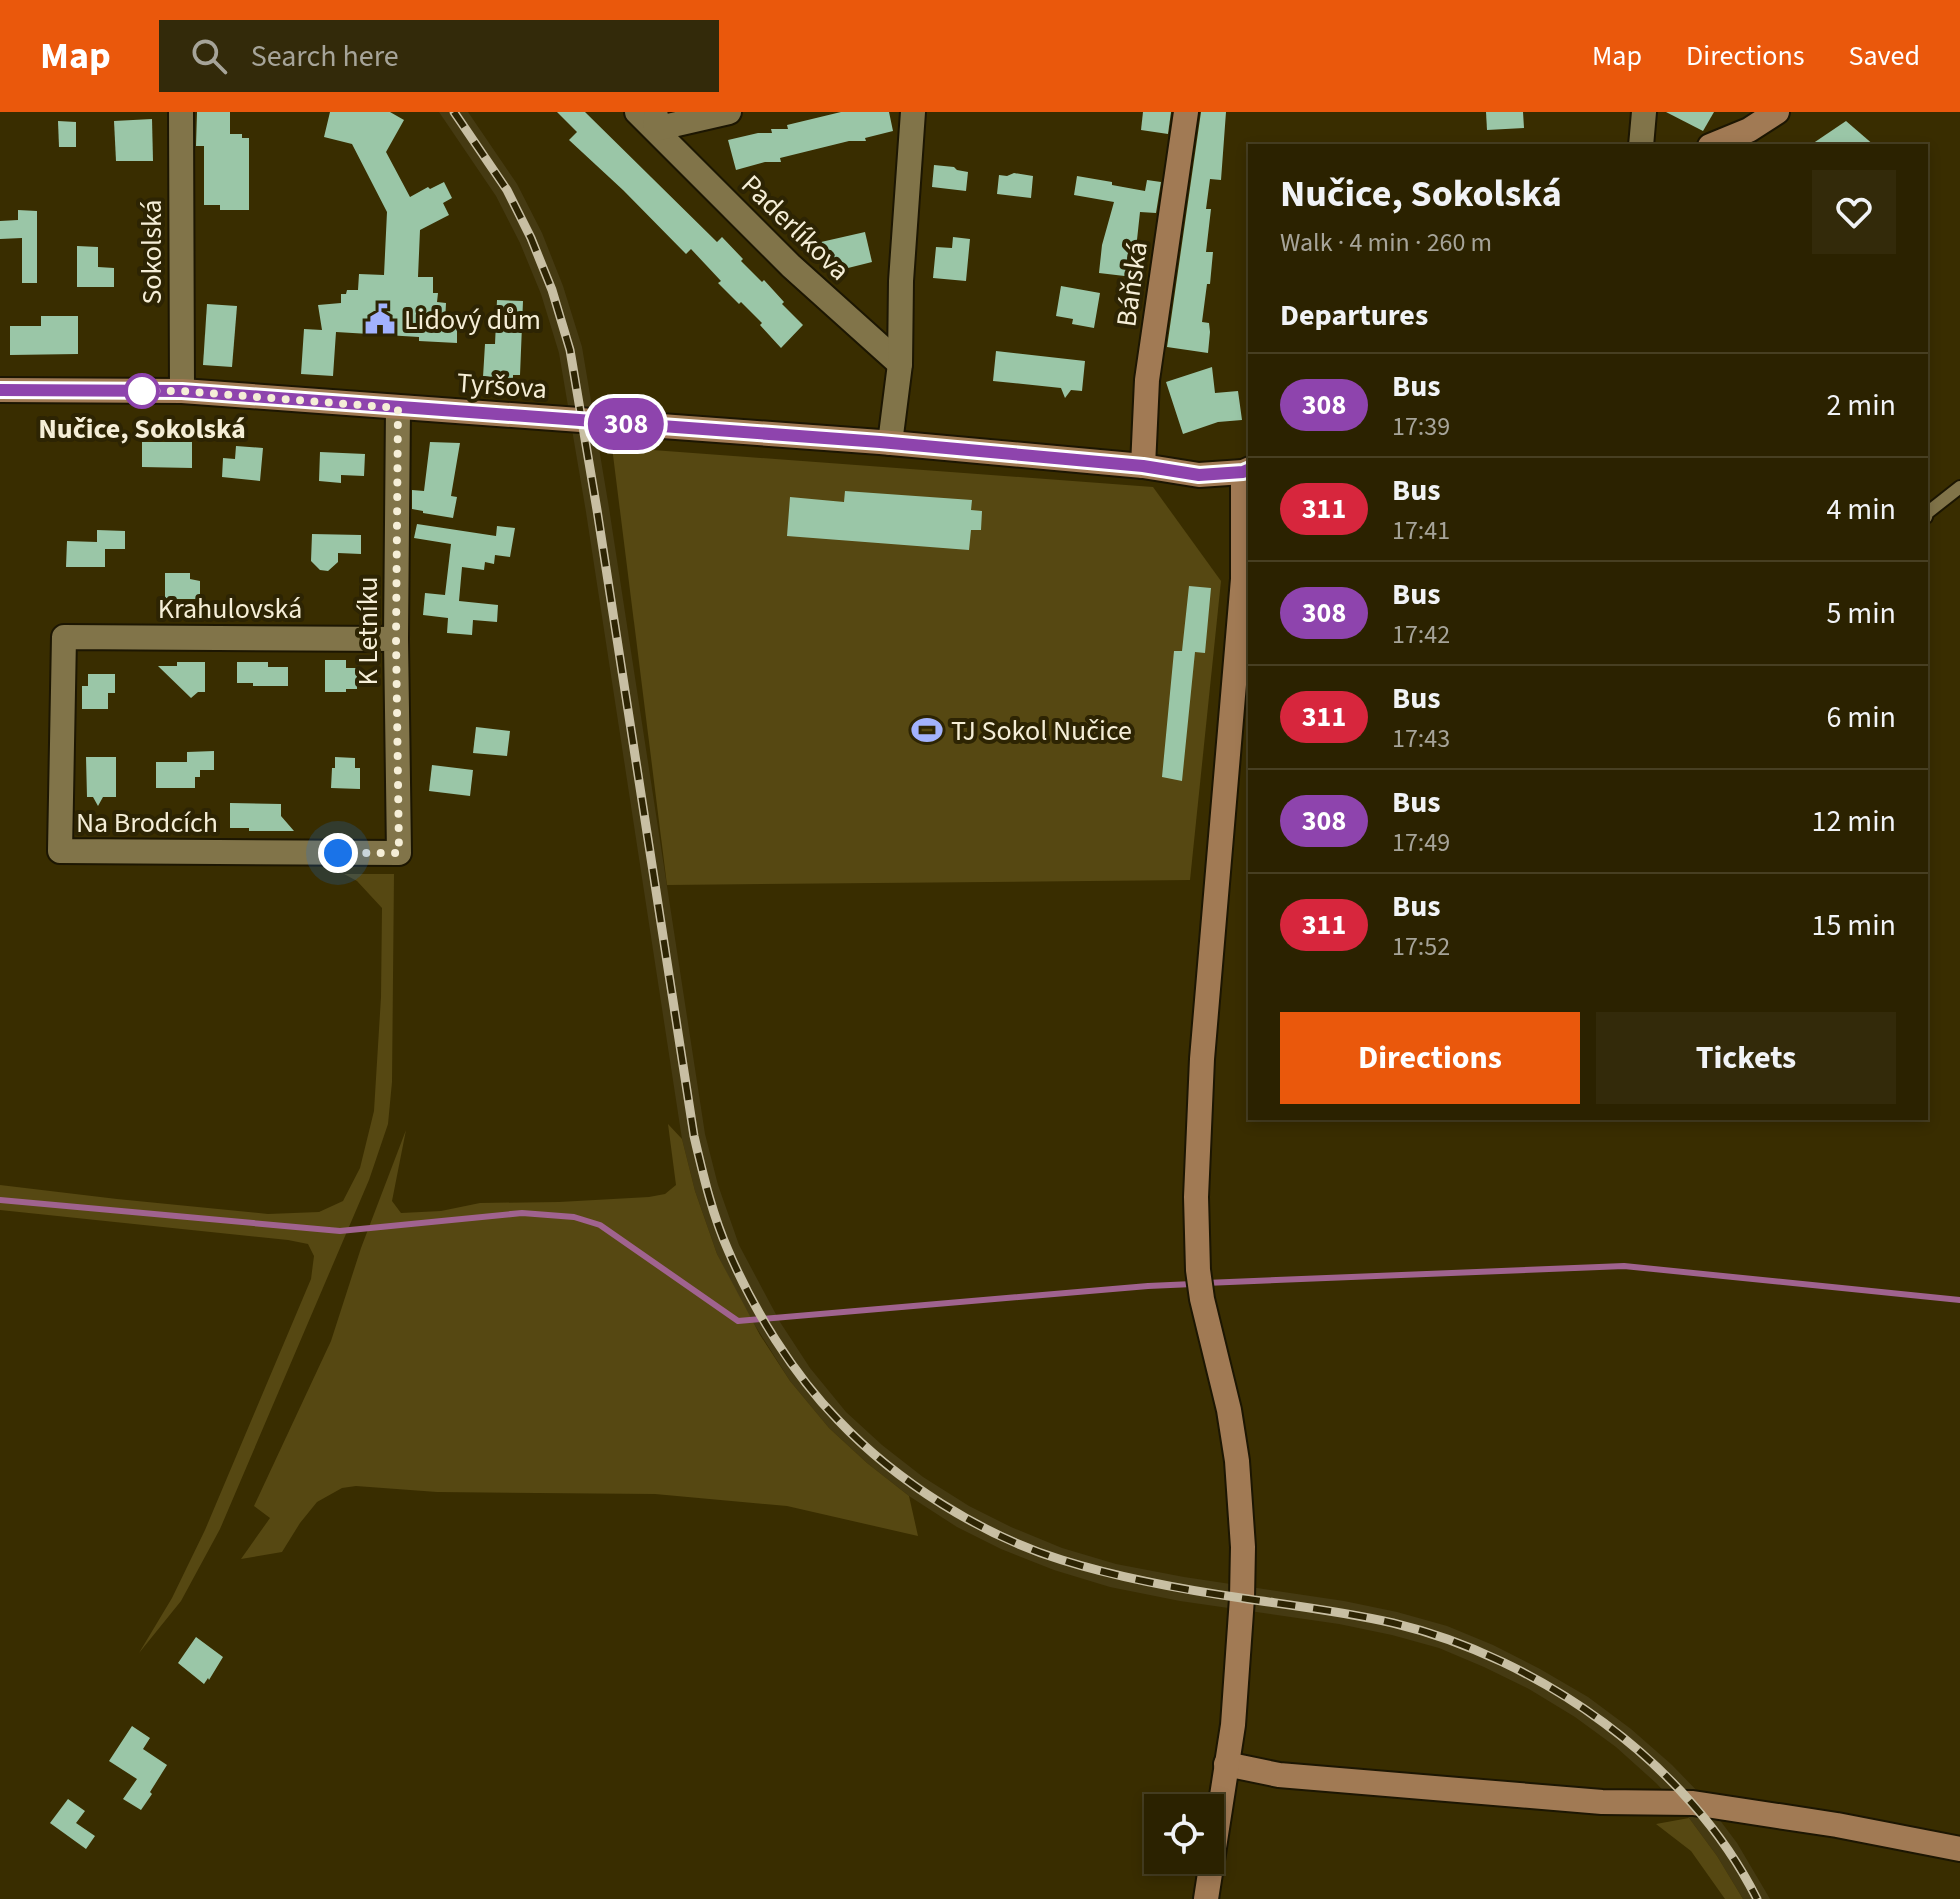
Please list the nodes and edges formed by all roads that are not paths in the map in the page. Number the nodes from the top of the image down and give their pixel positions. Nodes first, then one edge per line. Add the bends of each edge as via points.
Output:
1 (181, 112) edge
2 (637, 112) edge
3 (729, 112) edge
4 (913, 112) edge
5 (1186, 112) edge
6 (1644, 112) edge
7 (1777, 112) edge
8 (655, 121) edge
9 (1641, 144) edge
10 (1715, 144) edge
11 (900, 364) junction
12 (0, 390) edge
13 (182, 391) junction
14 (398, 408) junction
15 (890, 443) junction
16 (1143, 466) junction
17 (1246, 470) edge
18 (1960, 487) edge
19 (1928, 512) edge
20 (64, 637) joint
21 (396, 639) junction
22 (399, 853) joint
23 (1226, 1764) junction
24 (1960, 1849) edge
25 (1206, 1899) edge

1 - 13 street, Sokolská
2 - 8 street, Paderlíkova
3 - 8 street
4 - 11 street
5 - 16 street, Báňská via 1147,380
6 - 9 street
7 - 10 street
8 - 11 street, Paderlíkova via 791,266
11 - 15 street
12 - 13 street, Tyršova
13 - 14 street, Tyršova
14 - 15 street, Tyršova
14 - 21 street, K Letníku
15 - 16 street, Tyršova
16 - 17 street, Tyršova via 1199,475
17 - 23 street via 1243,579 1202,1059 1196,1197 1202,1299 1229,1410 1241,1498 1242,1598
18 - 19 lane
20 - 21 street, Krahulovská
20 - 22 street, Na Brodcích via 60,851
21 - 22 street, K Letníku
23 - 24 street via 1279,1775 1571,1799 1693,1803
23 - 25 street

